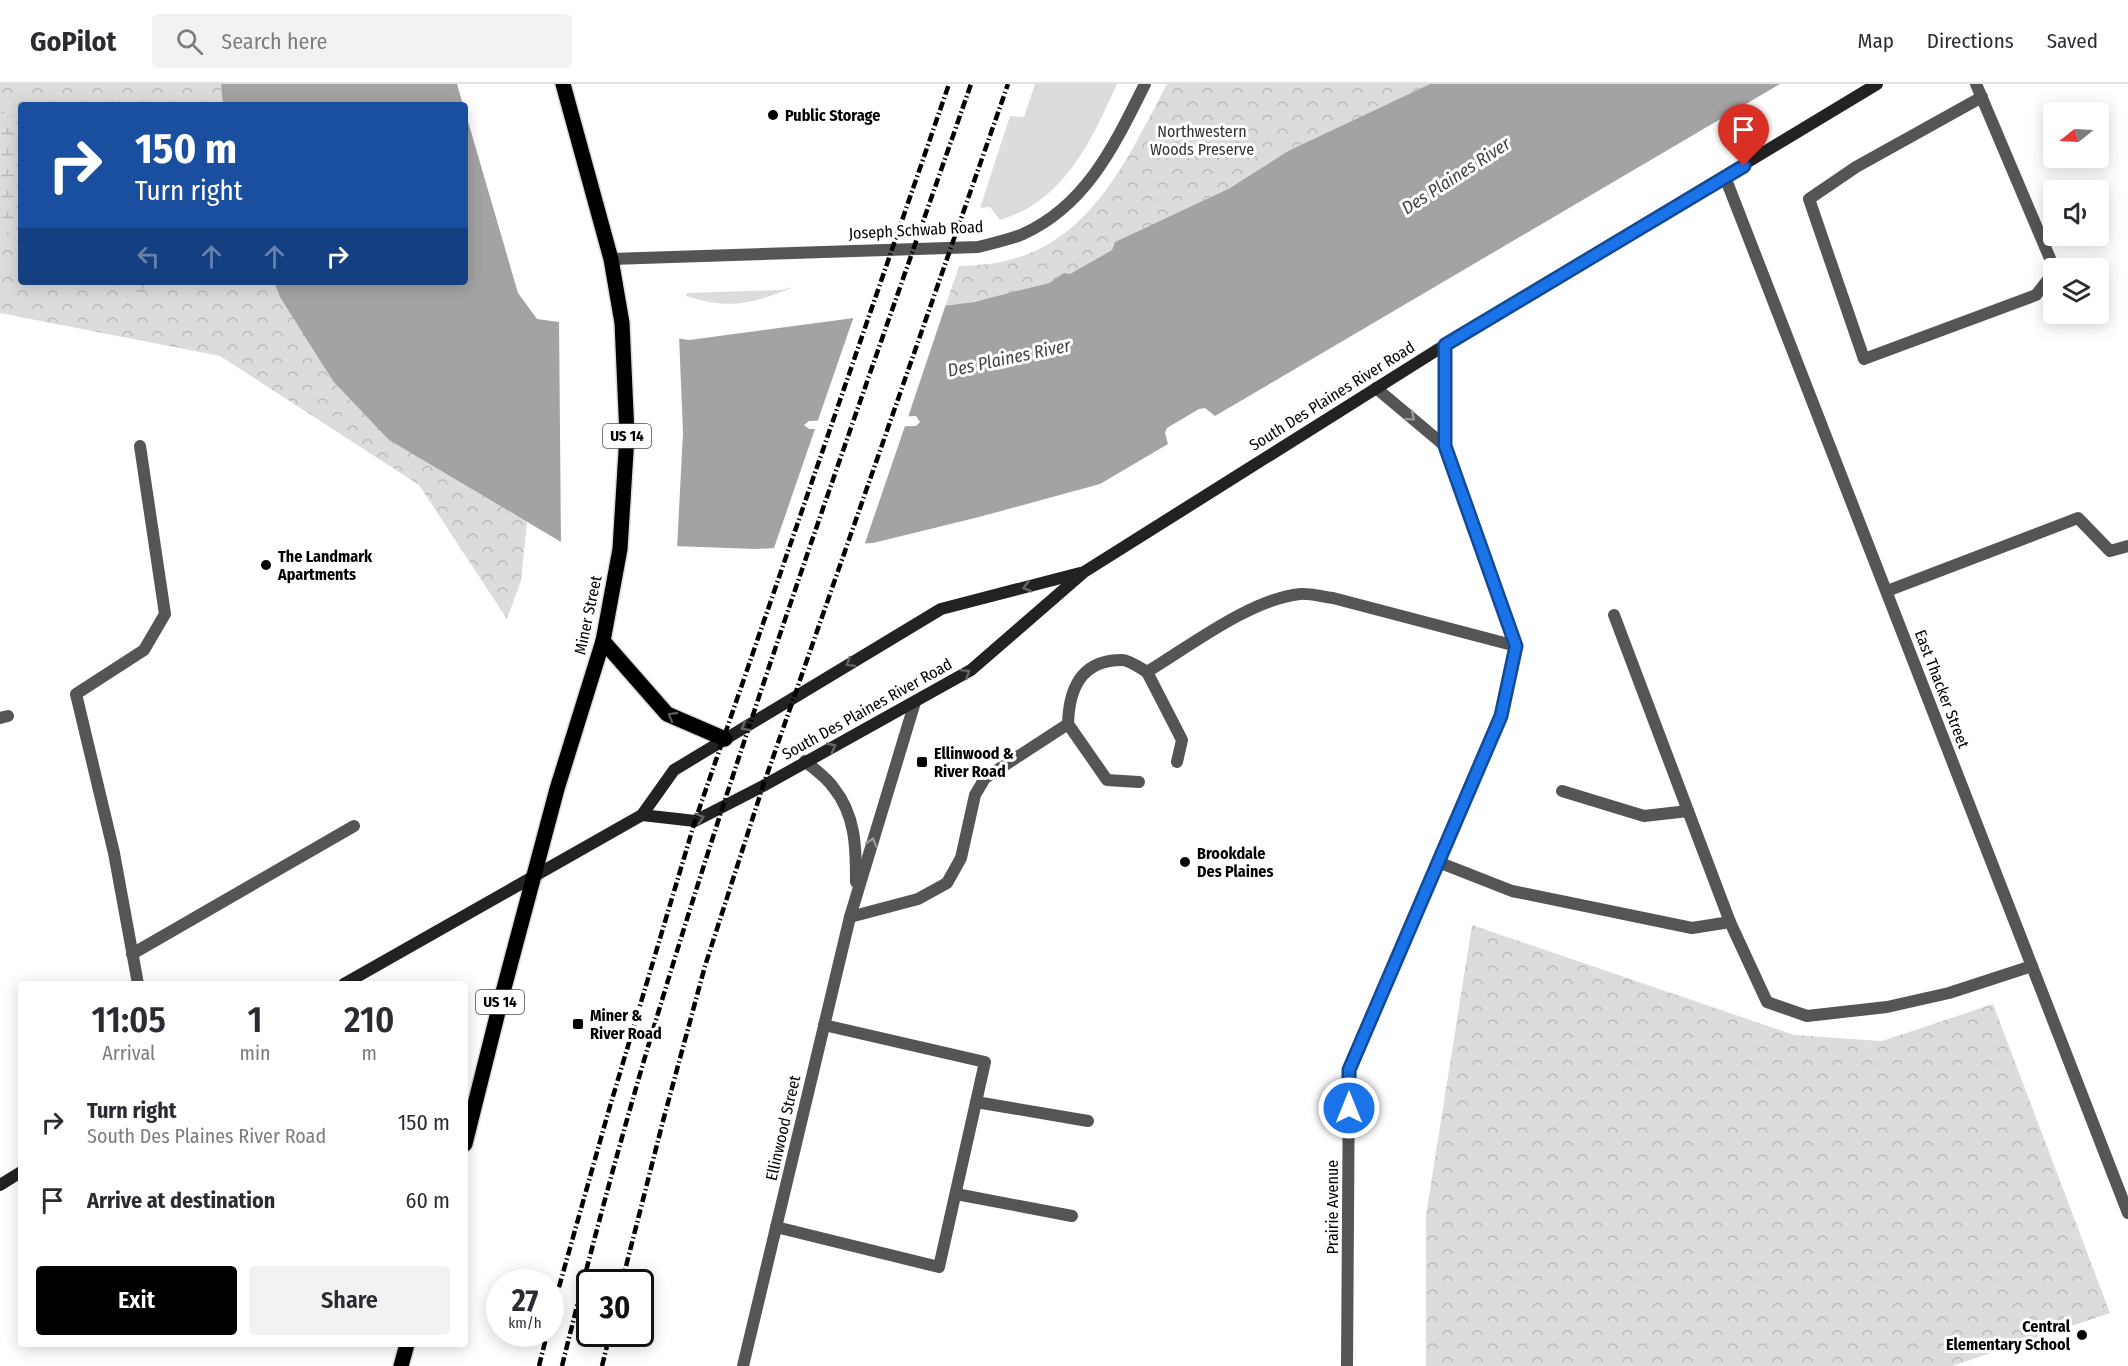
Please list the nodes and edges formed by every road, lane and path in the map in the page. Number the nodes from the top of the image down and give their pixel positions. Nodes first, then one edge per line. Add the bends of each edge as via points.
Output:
1 (563, 84) edge
2 (1145, 84) edge
3 (1877, 84) edge
4 (1976, 84) edge
5 (1982, 98) junction
6 (1725, 177) junction
7 (2049, 258) edge
8 (611, 259) junction
9 (2043, 285) edge
10 (1445, 345) junction
11 (1376, 388) junction
12 (140, 446) dead end
13 (1445, 446) junction
14 (2128, 546) edge
15 (1084, 572) junction
16 (1887, 591) junction
17 (1614, 615) dead end
18 (603, 641) junction
19 (1516, 646) junction
20 (1148, 672) junction
21 (915, 702) junction
22 (1068, 724) junction
23 (725, 739) junction
24 (805, 761) junction
25 (1177, 762) dead end
26 (1139, 782) dead end
27 (1562, 791) dead end
28 (1688, 811) junction
29 (642, 815) junction
30 (354, 826) dead end
31 (1438, 862) junction
32 (534, 876) junction
33 (856, 898) junction
34 (850, 917) junction
35 (1730, 922) junction
36 (132, 954) junction
37 (2032, 966) junction
38 (137, 981) edge
39 (349, 981) edge
40 (824, 1025) junction
41 (976, 1102) junction
42 (468, 1121) edge
43 (1088, 1121) dead end
44 (18, 1174) edge
45 (0, 1185) edge
46 (956, 1194) junction
47 (2128, 1213) edge
48 (1072, 1216) dead end
49 (776, 1227) junction
50 (406, 1347) edge
51 (401, 1366) edge
52 (743, 1366) edge
53 (1347, 1366) edge

1 - 8 main road, Miner Street / US 14
2 - 8 street, Joseph Schwab Road via 1092,179 1069,206 1021,235 978,246
3 - 6 main road, South Des Plaines River Road
4 - 5 street
5 - 7 street
5 - 9 street via 1856,167 1809,199 1864,359 2036,295
6 - 10 main road, South Des Plaines River Road
6 - 16 street, East Thacker Street
8 - 18 main road, Miner Street / US 14 via 622,323 627,435 620,549
10 - 11 main road, South Des Plaines River Road
10 - 13 street
11 -> 13 street
11 - 15 main road, South Des Plaines River Road
12 - 36 street via 165,614 144,651 76,694 114,853
13 - 19 street
14 - 16 street via 2110,551 2078,518
21 -> 15 main road, South Des Plaines River Road via 971,670
15 -> 23 main road, South Des Plaines River Road via 941,609
16 - 37 street, East Thacker Street
17 - 28 street
23 -> 18 main road via 667,714
18 - 32 main road, Miner Street / US 14
19 - 20 street via 1303,594 1274,599 1242,614
19 - 31 street, Prairie Avenue via 1501,716
20 - 22 street via 1123,660 1096,665 1077,680 1069,703
20 - 25 street via 1182,740
24 -> 21 main road, South Des Plaines River Road
33 -> 21 street, Ellinwood Street
22 - 26 street via 1107,780
22 - 34 street via 985,778 975,795 961,858 947,883 918,899
23 - 29 main road, South Des Plaines River Road via 674,770
29 -> 24 main road, South Des Plaines River Road via 695,821
24 - 33 street, Ellinwood Street via 833,786 853,824
27 - 28 street via 1644,816
28 - 35 street
29 - 32 main road, South Des Plaines River Road
30 - 36 street
31 - 35 street via 1512,891 1692,928
31 - 53 street, Prairie Avenue via 1349,1070
32 - 39 main road, South Des Plaines River Road
32 - 42 main road, Miner Street / US 14
33 - 34 street, Ellinwood Street
34 - 40 street, Ellinwood Street
35 - 37 street via 1767,1002 1807,1016 1897,1005
36 - 38 street
37 - 47 street, East Thacker Street
40 - 41 street via 985,1062
40 - 49 street, Ellinwood Street
41 - 43 street
41 - 46 street
44 - 45 main road
46 - 48 street
46 - 49 street via 939,1267
49 - 52 street, Ellinwood Street
50 - 51 main road

